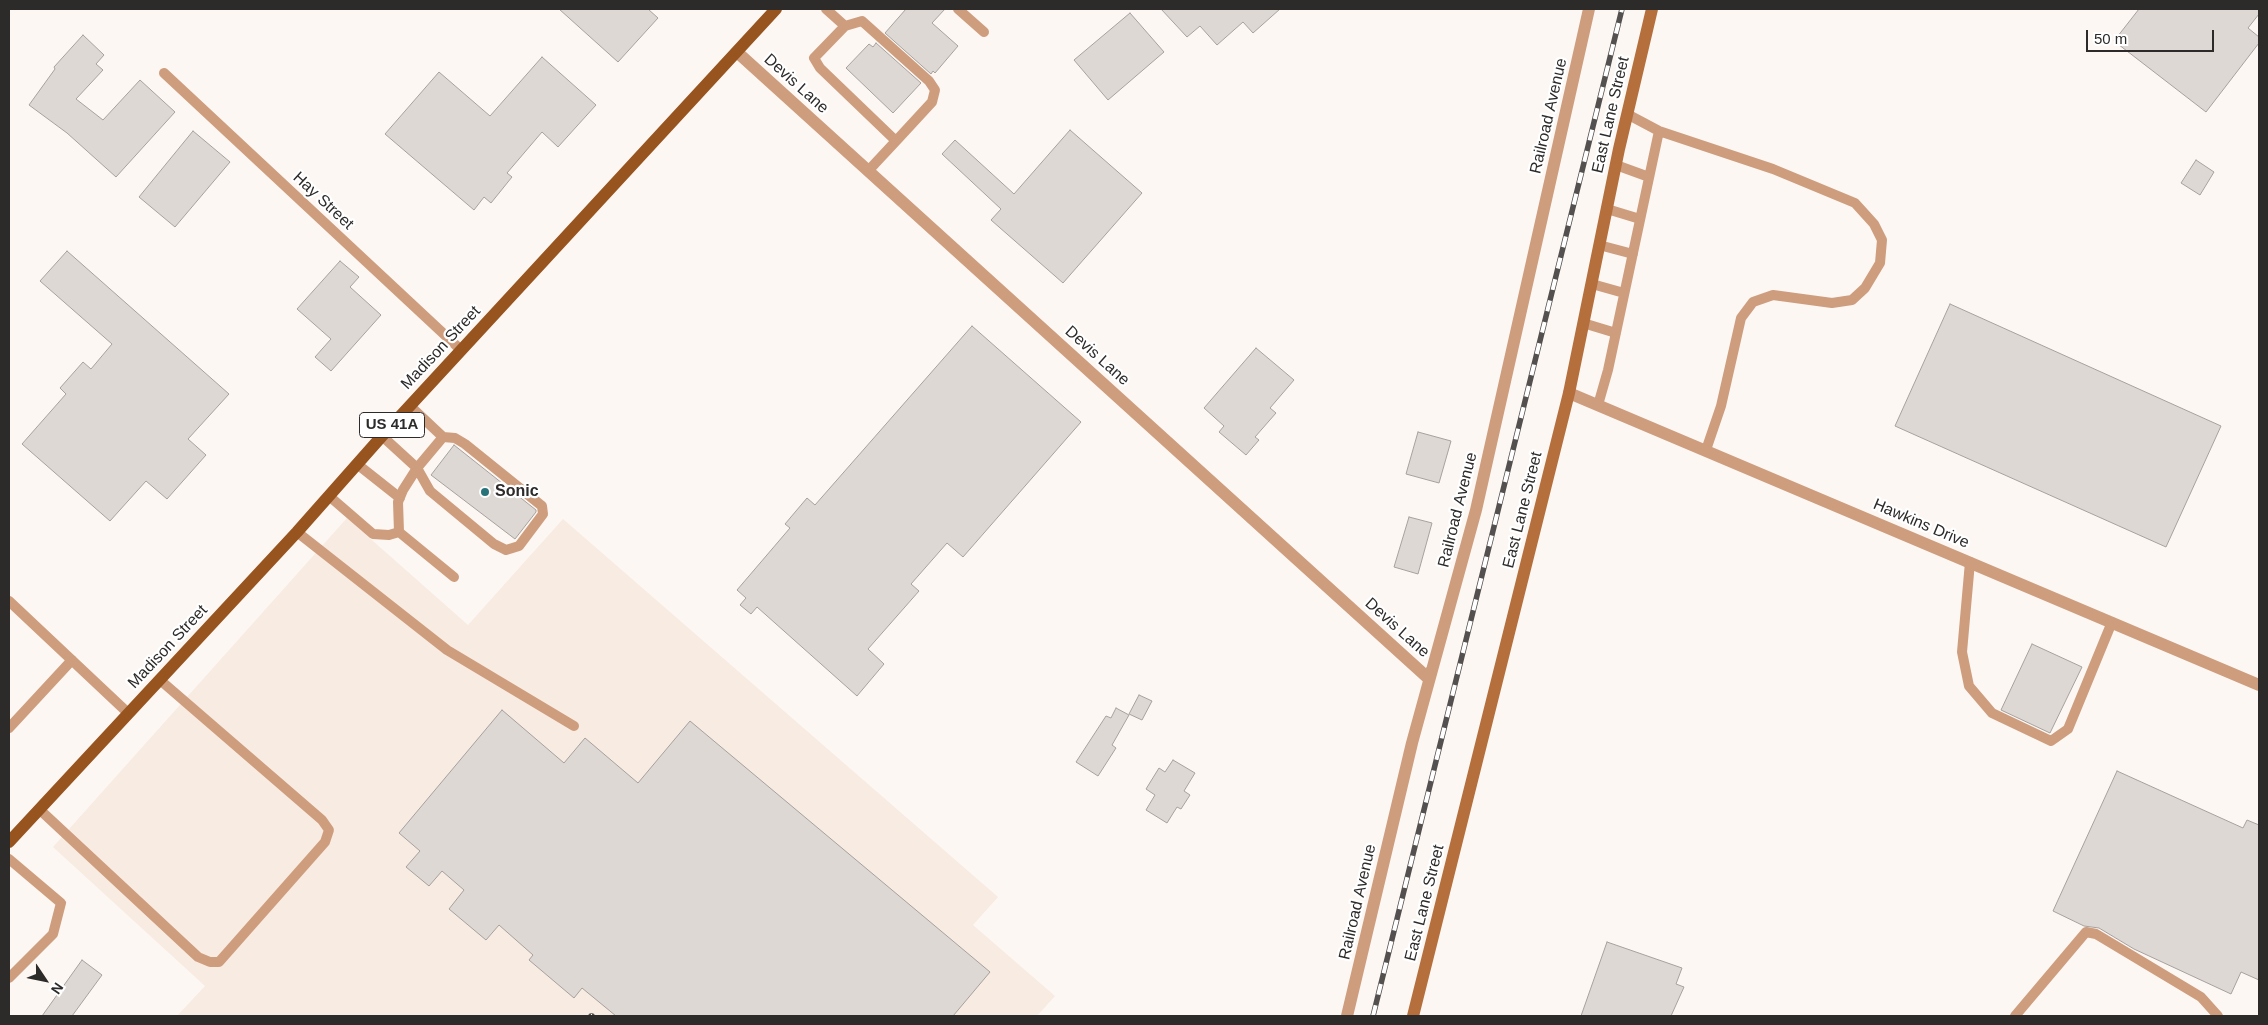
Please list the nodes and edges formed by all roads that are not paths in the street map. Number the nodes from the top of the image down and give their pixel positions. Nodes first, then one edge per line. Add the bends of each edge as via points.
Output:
1 (776, 9) edge
2 (826, 9) edge
3 (958, 9) edge
4 (1589, 9) edge
5 (1652, 9) edge
6 (845, 26) junction
7 (984, 32) dead end
8 (737, 52) junction
9 (164, 73) dead end
10 (1627, 114) junction
11 (1659, 132) junction
12 (896, 140) junction
13 (1616, 165) junction
14 (868, 170) junction
15 (1649, 177) junction
16 (1607, 209) junction
17 (1640, 219) junction
18 (1599, 245) junction
19 (1633, 254) junction
20 (1592, 284) junction
21 (1624, 293) junction
22 (1584, 323) junction
23 (1616, 333) junction
24 (462, 350) junction
25 (1569, 393) junction
26 (1598, 405) junction
27 (410, 406) junction
28 (382, 436) junction
29 (444, 437) junction
30 (1706, 450) junction
31 (357, 464) junction
32 (417, 468) junction
33 (329, 496) junction
34 (400, 498) junction
35 (297, 532) junction
36 (399, 532) junction
37 (1970, 562) junction
38 (454, 577) dead end
39 (9, 601) edge
40 (2112, 622) junction
41 (72, 660) junction
42 (1432, 669) junction
43 (160, 680) junction
44 (2259, 685) edge
45 (128, 713) junction
46 (574, 726) dead end
47 (9, 728) edge
48 (39, 810) junction
49 (9, 842) edge
50 (9, 859) edge
51 (9, 978) edge
52 (1347, 1016) edge
53 (1413, 1016) edge
54 (2015, 1016) edge
55 (2218, 1016) edge

1 - 8 main road, Madison Street / US 41A
2 - 6 lane
3 - 7 lane
4 - 42 street, Railroad Avenue via 1476,510
5 - 10 street, East Lane Street
6 - 12 lane via 814,58 820,68
6 - 12 lane via 862,21 929,81 934,90 932,102
8 - 14 street, Devis Lane
8 - 24 main road, Madison Street / US 41A
9 - 24 lane, Hay Street
10 - 11 lane
10 - 13 street, East Lane Street
11 - 15 lane
11 - 30 lane via 1773,169 1855,204 1874,224 1882,240 1880,263 1865,288 1852,300 1832,302 1773,295 1753,302 1742,318 1721,406
12 - 14 lane
13 - 15 lane
13 - 16 street, East Lane Street
14 - 42 street, Devis Lane via 1428,678
15 - 17 lane
16 - 17 lane
16 - 18 street, East Lane Street
17 - 19 lane
18 - 19 lane
18 - 20 street, East Lane Street
19 - 21 lane
20 - 21 lane
20 - 22 street, East Lane Street
21 - 23 lane
22 - 23 lane
22 - 25 street, East Lane Street
23 - 26 lane
24 - 27 main road, Madison Street / US 41A
25 - 26 street, Hawkins Drive
25 - 53 street, East Lane Street
26 - 30 street, Hawkins Drive
27 - 28 main road, Madison Street / US 41A
27 - 29 lane
28 - 31 main road, Madison Street / US 41A
28 - 32 lane
29 - 32 lane
29 - 32 lane via 455,438 465,444 542,506 543,514 519,546 506,550 494,544 430,491
30 - 37 street, Hawkins Drive
31 - 33 main road, Madison Street / US 41A
31 - 34 lane
32 - 34 lane
33 - 35 main road, Madison Street / US 41A
33 - 36 lane via 373,534
34 - 36 lane
35 - 43 main road, Madison Street / US 41A
35 - 46 lane via 447,650
36 - 38 lane
37 - 40 street, Hawkins Drive
37 - 40 lane via 1962,652 1968,686 1992,713 2051,741 2068,729
39 - 41 lane
40 - 44 street, Hawkins Drive
41 - 45 lane
41 - 47 lane
42 - 52 street, Railroad Avenue
43 - 45 main road, Madison Street / US 41A
43 - 48 lane via 322,820 328,830 325,842 219,962 198,957
45 - 48 main road, Madison Street / US 41A
48 - 49 main road, Madison Street / US 41A
50 - 51 lane via 61,903 53,934
54 - 55 lane via 2086,932 2096,934 2201,997

